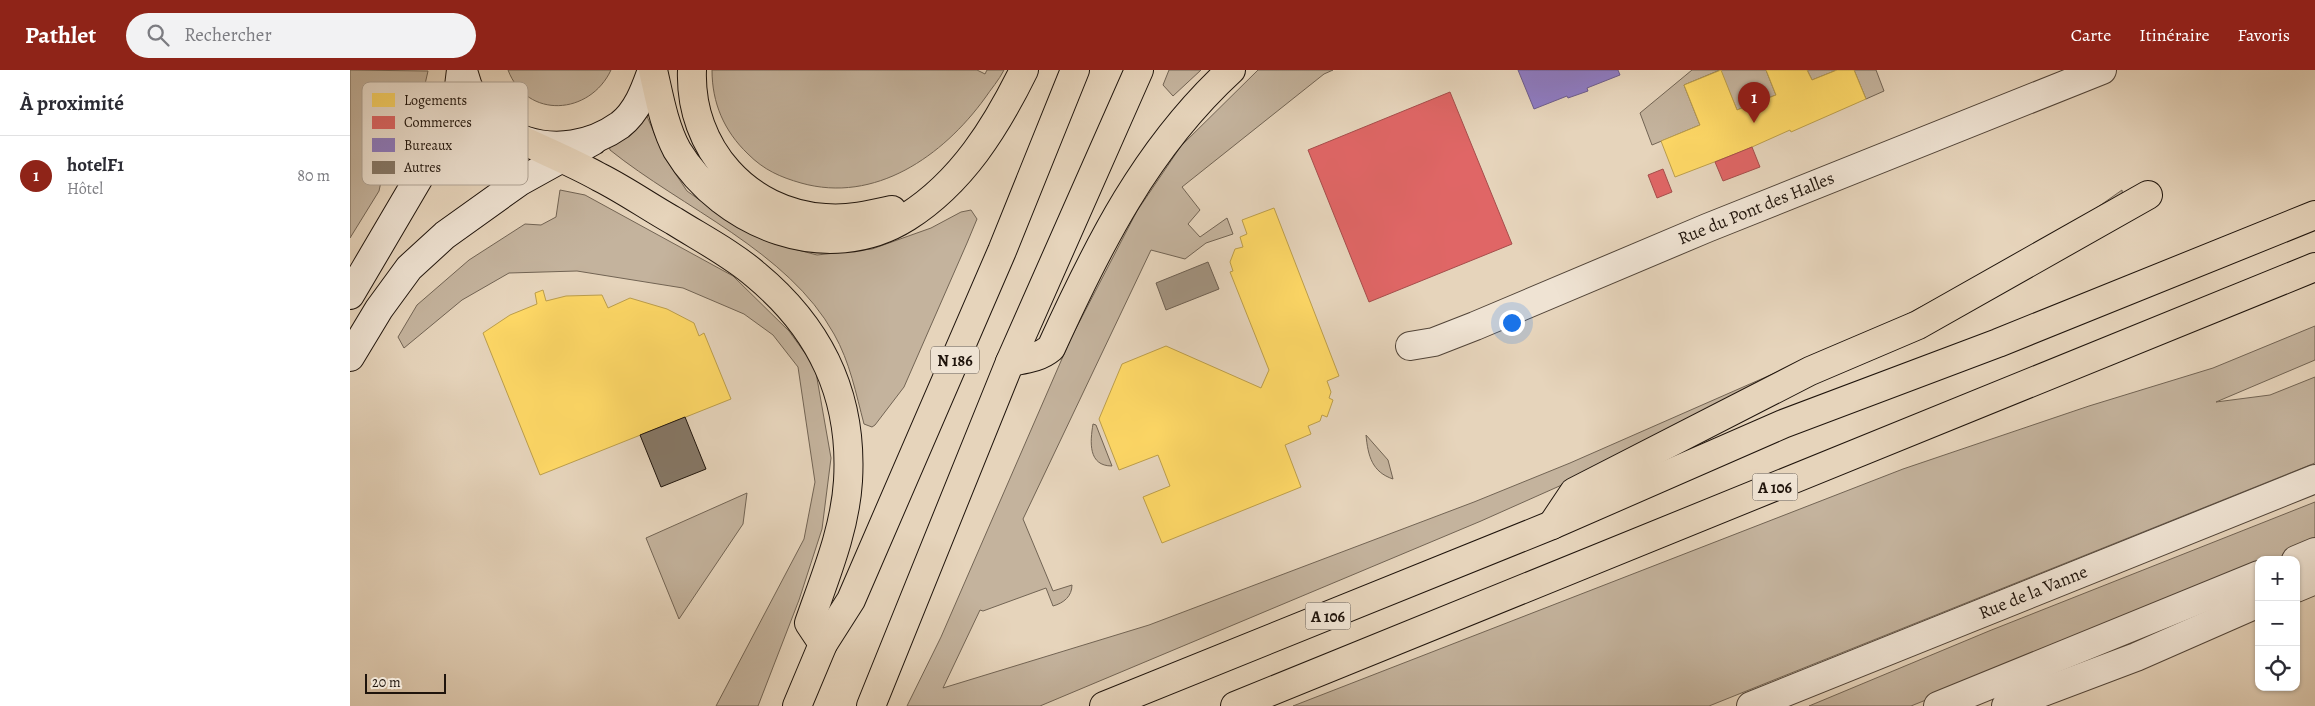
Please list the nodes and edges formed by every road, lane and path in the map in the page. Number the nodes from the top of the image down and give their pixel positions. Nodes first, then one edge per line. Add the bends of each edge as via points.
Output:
1 (462, 70) edge
2 (653, 70) edge
3 (692, 70) edge
4 (1024, 70) edge
5 (1075, 70) edge
6 (1139, 70) edge
7 (1231, 70) edge
8 (2102, 70) edge
9 (467, 82) edge
10 (528, 141) edge
11 (593, 141) junction
12 (528, 143) edge
13 (561, 158) junction
14 (528, 177) edge
15 (415, 185) edge
16 (515, 185) edge
17 (940, 190) junction
18 (2148, 195) dead end
19 (2315, 215) edge
20 (2315, 267) edge
21 (350, 295) edge
22 (1410, 346) dead end
23 (350, 357) edge
24 (1010, 362) junction
25 (2315, 479) edge
26 (1552, 525) junction
27 (2315, 552) edge
28 (2300, 558) edge
29 (2255, 577) edge
30 (2315, 580) edge
31 (2300, 586) edge
32 (2255, 605) edge
33 (823, 644) junction
34 (797, 706) edge
35 (871, 706) edge
36 (1104, 706) edge
37 (1235, 706) edge
38 (1751, 706) edge
39 (1938, 706) edge
40 (2006, 706) edge

1 - 9 street
2 - 11 street via 641,99 621,124
2 - 17 highway via 664,117 689,168 738,212 759,223 803,237 845,239 887,228
3 - 17 highway via 694,103 709,147 735,179 771,204 806,215 845,218 894,210
4 - 17 highway via 988,136 961,171
5 - 33 highway, N 186 via 1002,251 851,600
6 - 24 highway, N 186
7 - 24 highway via 1187,113 1143,172 1094,260 1052,348 1032,358
8 - 22 street, Rue du Pont des Halles via 1698,231 1475,326 1434,342
10 - 11 street via 563,146
11 - 13 street
12 - 13 highway
13 - 14 street
13 - 33 highway via 712,244 755,274 801,319 820,347 844,414 848,481 836,544 809,623
15 - 21 street
16 - 23 street via 446,235 409,268
18 - 26 highway via 1918,325 1810,372 1574,492
19 - 26 highway, A 106 via 1998,343 1783,424
20 - 37 highway, A 106
24 - 35 highway, N 186
25 - 38 street, Rue de la Vanne
26 - 36 highway, A 106
27 - 28 street
29 - 39 street
30 - 31 street
32 - 40 street via 2136,657
33 - 34 highway, N 186

